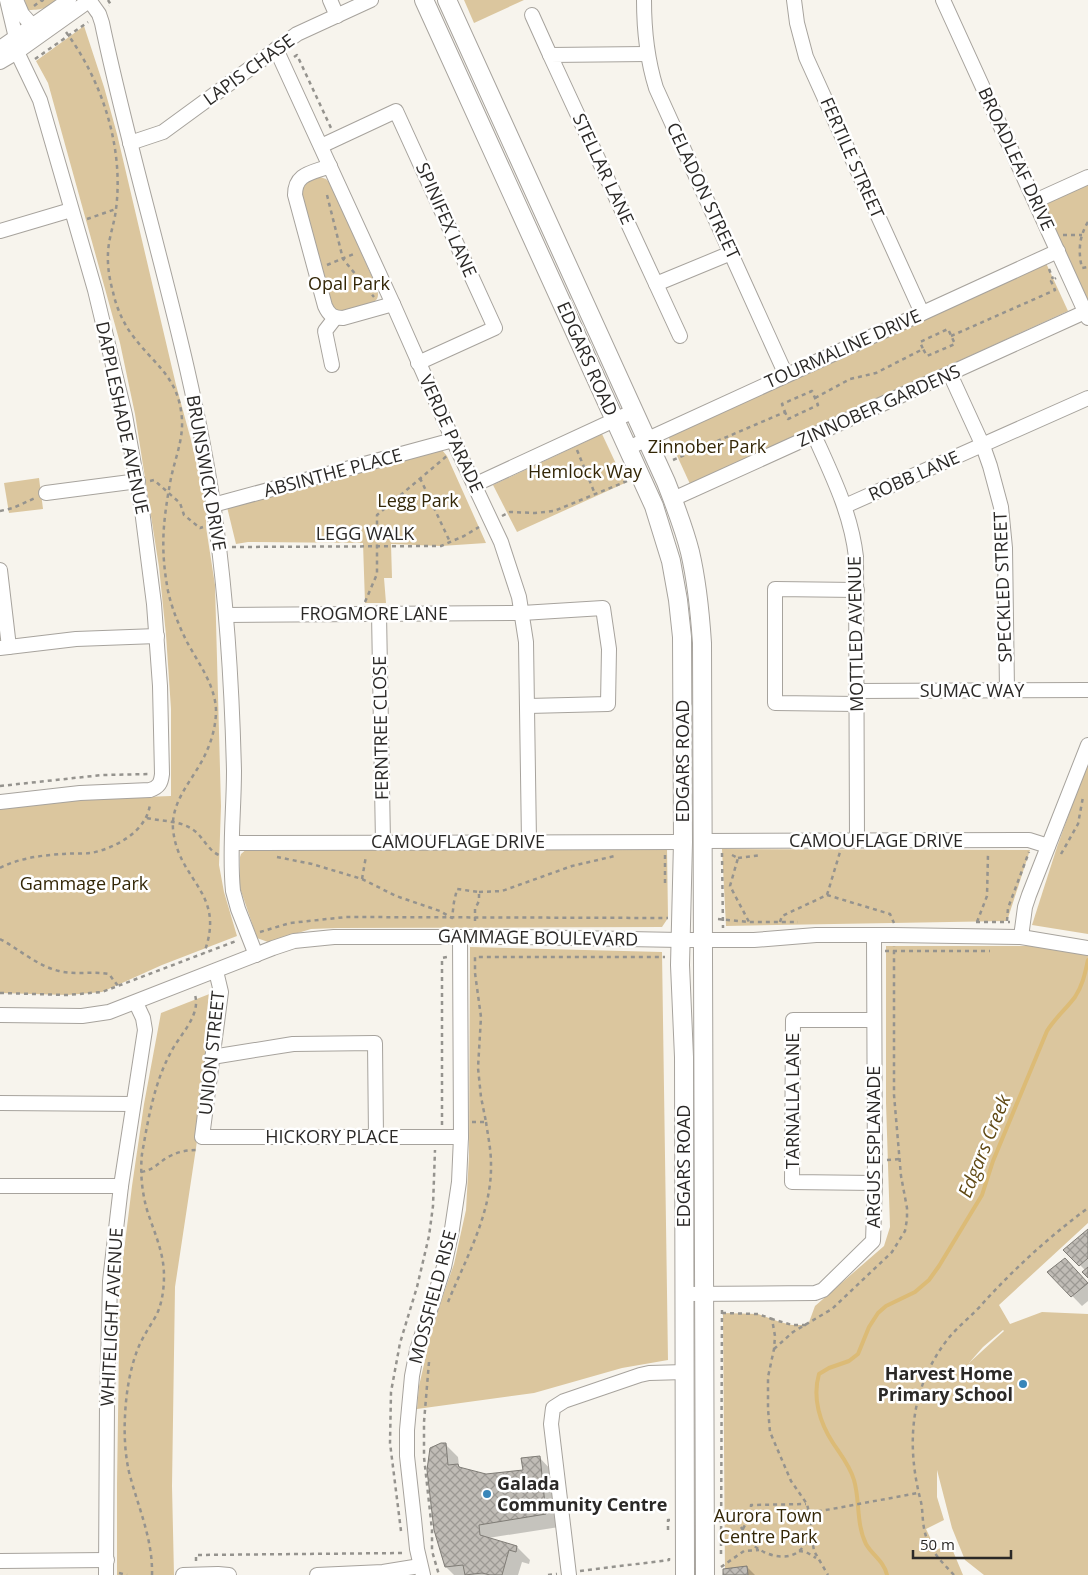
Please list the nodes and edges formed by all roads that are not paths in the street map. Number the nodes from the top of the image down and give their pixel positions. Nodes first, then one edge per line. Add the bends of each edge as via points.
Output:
1 (7, 0) edge
2 (16, 0) edge
3 (69, 0) edge
4 (90, 0) edge
5 (330, 0) edge
6 (371, 0) edge
7 (424, 0) edge
8 (447, 0) edge
9 (644, 0) edge
10 (794, 0) edge
11 (943, 0) edge
12 (532, 15) dead end
13 (337, 16) junction
14 (56, 17) junction
15 (37, 31) junction
16 (16, 45) junction
17 (0, 48) edge
18 (276, 49) junction
19 (647, 54) junction
20 (550, 55) junction
21 (0, 62) edge
22 (130, 143) junction
23 (320, 146) junction
24 (330, 166) junction
25 (1088, 177) edge
26 (1036, 201) junction
27 (71, 210) junction
28 (0, 231) edge
29 (1058, 252) junction
30 (731, 253) junction
31 (656, 284) junction
32 (393, 304) junction
33 (922, 313) junction
34 (1087, 315) edge
35 (335, 318) junction
36 (680, 336) dead end
37 (418, 364) junction
38 (332, 365) dead end
39 (950, 374) junction
40 (786, 375) junction
41 (1088, 398) edge
42 (634, 411) junction
43 (615, 420) junction
44 (814, 435) junction
45 (646, 439) junction
46 (447, 442) junction
47 (983, 446) junction
48 (628, 448) junction
49 (138, 481) junction
50 (474, 484) junction
51 (46, 493) road end
52 (673, 499) junction
53 (214, 506) junction
54 (845, 506) junction
55 (0, 570) edge
56 (857, 590) junction
57 (380, 613) junction
58 (522, 613) junction
59 (226, 615) junction
60 (157, 636) junction
61 (5, 647) edge
62 (1007, 690) junction
63 (1088, 690) edge
64 (857, 697) junction
65 (528, 706) junction
66 (1088, 745) edge
67 (0, 802) edge
68 (529, 841) junction
69 (703, 841) junction
70 (857, 841) junction
71 (683, 842) junction
72 (383, 843) junction
73 (1048, 846) junction
74 (232, 849) junction
75 (874, 935) junction
76 (460, 937) junction
77 (1021, 937) junction
78 (680, 940) junction
79 (703, 940) junction
80 (1088, 948) edge
81 (256, 955) junction
82 (216, 971) junction
83 (136, 1003) junction
84 (0, 1014) edge
85 (874, 1020) junction
86 (212, 1057) junction
87 (0, 1103) edge
88 (133, 1104) junction
89 (376, 1137) junction
90 (461, 1137) junction
91 (202, 1144) joint
92 (122, 1179) junction
93 (875, 1183) junction
94 (0, 1186) edge
95 (704, 1293) junction
96 (684, 1294) junction
97 (685, 1372) junction
98 (107, 1560) junction
99 (0, 1561) edge
100 (422, 1570) edge
101 (713, 1571) edge
102 (187, 1574) edge
103 (367, 1574) edge
104 (569, 1574) edge
105 (106, 1575) edge
106 (230, 1575) edge
107 (317, 1575) edge
108 (684, 1575) edge
109 (691, 1575) edge

1 - 16 street, DAPPLESHADE AVENUE
2 - 15 street via 22,14
3 - 14 street
4 - 14 street
4 - 22 street, BRUNSWICK DRIVE via 99,14
5 - 13 street
6 - 13 street, LAPIS CHASE
7 - 43 main road, EDGARS ROAD
8 - 42 main road, EDGARS ROAD
9 - 19 street, CELADON STREET
10 - 33 street, FERTILE STREET via 806,57
11 - 26 street, BROADLEAF DRIVE
12 - 20 street, STELLAR LANE
13 - 18 street, LAPIS CHASE via 297,34
14 - 15 street
15 - 16 street
16 - 17 street
16 - 21 street
16 - 27 street, DAPPLESHADE AVENUE via 40,100
18 - 22 street, LAPIS CHASE via 163,132
18 - 23 street, VERDE PARADE
19 - 20 street
19 - 30 street, CELADON STREET via 656,88
20 - 31 street, STELLAR LANE
22 - 53 street, BRUNSWICK DRIVE via 177,325
23 - 24 street, VERDE PARADE
23 - 37 street, SPINIFEX LANE via 396,111 495,328
24 - 32 street, VERDE PARADE
24 - 35 street via 298,180 295,196 324,306
25 - 26 street
26 - 29 street, BROADLEAF DRIVE
27 - 28 street
27 - 49 street, DAPPLESHADE AVENUE via 109,344
29 - 33 street, TOURMALINE DRIVE
29 - 34 street, BROADLEAF DRIVE
30 - 31 street
30 - 40 street, CELADON STREET
31 - 36 street, STELLAR LANE
32 - 35 street
32 - 37 street, VERDE PARADE
33 - 40 street, TOURMALINE DRIVE
34 - 39 street, ZINNOBER GARDENS
35 - 38 street via 325,331
37 - 46 street, VERDE PARADE
39 - 44 street, ZINNOBER GARDENS
39 - 47 street, SPECKLED STREET
40 - 45 street, TOURMALINE DRIVE
41 - 47 street, ROBB LANE
42 - 43 street
42 - 45 main road, EDGARS ROAD
43 - 48 main road, EDGARS ROAD
43 - 50 street
44 - 52 street, ZINNOBER GARDENS
44 - 54 street, MOTTLED AVENUE
45 - 48 street, TOURMALINE DRIVE
45 - 52 main road, EDGARS ROAD
46 - 50 street, VERDE PARADE
46 - 53 street, ABSINTHE PLACE
47 - 54 street, ROBB LANE
47 - 62 street, SPECKLED STREET via 1004,526
48 - 71 main road, EDGARS ROAD via 654,506 671,561 678,600 682,644
49 - 51 street
49 - 60 street, DAPPLESHADE AVENUE
50 - 58 street, VERDE PARADE via 508,560
52 - 69 main road, EDGARS ROAD via 690,551 700,613
53 - 59 street, BRUNSWICK DRIVE
54 - 56 street, MOTTLED AVENUE via 854,541
55 - 61 street
56 - 64 street, MOTTLED AVENUE
56 - 64 street, SUMAC WAY via 775,589 775,703
57 - 58 street, FROGMORE LANE
57 - 59 street, FROGMORE LANE
57 - 72 street, FERNTREE CLOSE
58 - 65 street, VERDE PARADE
58 - 65 street, FROGMORE LANE via 603,608 609,649 608,704
59 - 74 street, BRUNSWICK DRIVE via 233,746
60 - 61 street via 76,639
60 - 67 street, DAPPLESHADE AVENUE via 161,783 150,790 88,792
62 - 63 street, SUMAC WAY
62 - 64 street, SUMAC WAY
64 - 70 street, MOTTLED AVENUE
65 - 68 street, VERDE PARADE
66 - 73 street
68 - 71 street, CAMOUFLAGE DRIVE
68 - 72 street, CAMOUFLAGE DRIVE
69 - 70 street, CAMOUFLAGE DRIVE
69 - 79 main road, EDGARS ROAD
70 - 73 street, CAMOUFLAGE DRIVE via 1029,840
71 - 78 main road, EDGARS ROAD
72 - 74 street, CAMOUFLAGE DRIVE
73 - 77 street via 1025,907
74 - 81 street, BRUNSWICK DRIVE via 233,891
75 - 77 street, GAMMAGE BOULEVARD
75 - 79 street, GAMMAGE BOULEVARD
75 - 85 street, ARGUS ESPLANADE
76 - 78 street, GAMMAGE BOULEVARD
76 - 81 street, GAMMAGE BOULEVARD via 312,938
76 - 90 street, MOSSFIELD RISE
77 - 80 street, GAMMAGE BOULEVARD
78 - 79 street, GAMMAGE BOULEVARD
78 - 96 main road, EDGARS ROAD via 684,1057
79 - 95 main road, EDGARS ROAD
81 - 82 street, GAMMAGE BOULEVARD
82 - 83 street, GAMMAGE BOULEVARD
82 - 86 street, UNION STREET via 221,992
83 - 84 street, GAMMAGE BOULEVARD via 82,1016
83 - 88 street, WHITELIGHT AVENUE via 144,1018 145,1030
85 - 93 street, ARGUS ESPLANADE
85 - 93 street, TARNALLA LANE via 793,1020 792,1182
86 - 89 street via 293,1044 375,1043
86 - 91 street, UNION STREET
87 - 88 street
88 - 92 street, WHITELIGHT AVENUE
89 - 90 street, HICKORY PLACE
89 - 91 street, HICKORY PLACE
90 - 100 street, MOSSFIELD RISE via 452,1229 444,1267 417,1350 408,1403 407,1456
92 - 94 street
92 - 98 street, WHITELIGHT AVENUE via 110,1281 106,1403
93 - 95 street, ARGUS ESPLANADE via 873,1241 823,1290 810,1294
95 - 96 street, ARGUS ESPLANADE
95 - 101 main road, EDGARS ROAD via 704,1520
96 - 97 main road, EDGARS ROAD
97 - 104 street via 640,1375 564,1401 553,1408 551,1424
97 - 108 main road, EDGARS ROAD
98 - 99 street
98 - 105 street, WHITELIGHT AVENUE
100 - 103 street
102 - 106 street
103 - 107 street
108 - 109 street

